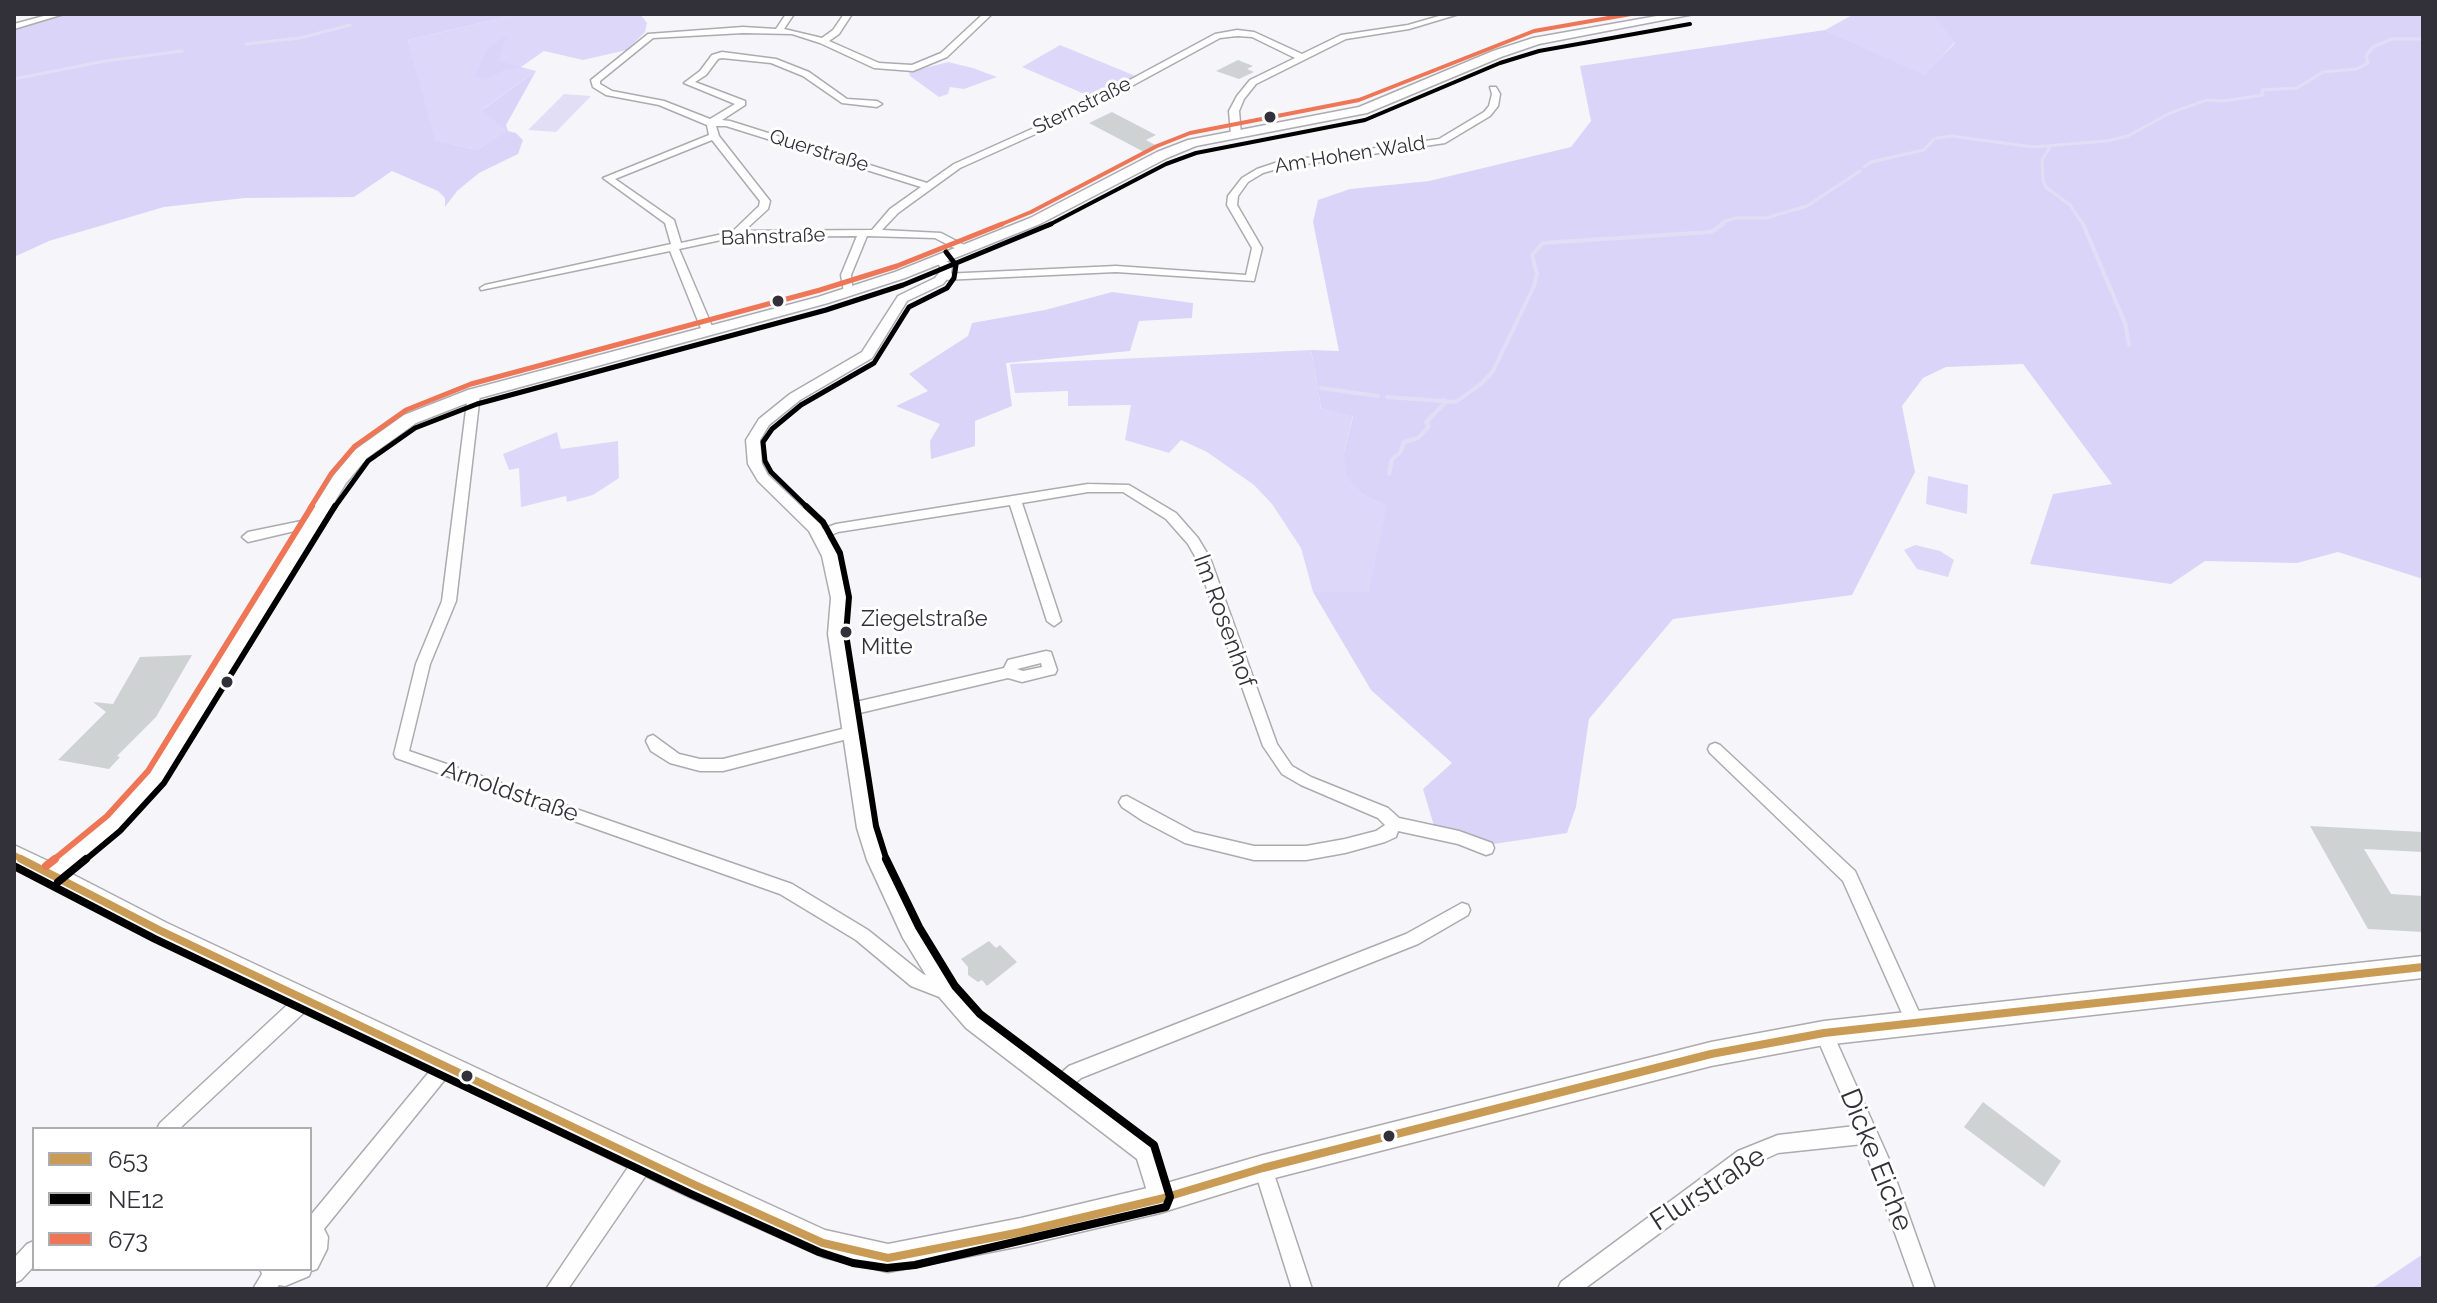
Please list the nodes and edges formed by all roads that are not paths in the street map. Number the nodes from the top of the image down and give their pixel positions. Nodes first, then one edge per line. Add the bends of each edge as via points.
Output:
1 (60, 14) edge
2 (790, 14) edge
3 (848, 14) edge
4 (988, 14) edge
5 (1455, 14) edge
6 (1688, 14) edge
7 (14, 27) edge
8 (779, 30) junction
9 (823, 41) junction
10 (1301, 57) junction
11 (1493, 89) dead end
12 (877, 104) dead end
13 (711, 123) junction
14 (1236, 134) junction
15 (714, 136) junction
16 (926, 186) junction
17 (876, 231) junction
18 (735, 234) junction
19 (863, 234) junction
20 (675, 246) junction
21 (966, 250) junction
22 (940, 260) junction
23 (943, 277) junction
24 (485, 288) dead end
25 (849, 292) junction
26 (708, 331) junction
27 (474, 394) junction
28 (1015, 500) junction
29 (311, 523) junction
30 (820, 535) junction
31 (248, 537) dead end
32 (1054, 621) dead end
33 (1009, 672) dead end
34 (847, 710) junction
35 (850, 733) junction
36 (653, 741) dead end
37 (1715, 749) dead end
38 (1127, 802) dead end
39 (1394, 824) junction
40 (1486, 848) dead end
41 (14, 855) edge
42 (52, 874) junction
43 (1462, 910) dead end
44 (2423, 967) edge
45 (947, 992) junction
46 (305, 1000) junction
47 (1915, 1023) junction
48 (1824, 1033) junction
49 (445, 1066) junction
50 (1059, 1086) junction
51 (168, 1127) edge
52 (1867, 1134) junction
53 (644, 1161) junction
54 (1263, 1168) junction
55 (1160, 1199) junction
56 (312, 1228) edge
57 (312, 1232) edge
58 (32, 1253) edge
59 (312, 1258) edge
60 (297, 1271) edge
61 (14, 1273) edge
62 (269, 1277) edge
63 (556, 1289) edge
64 (1302, 1289) edge
65 (1568, 1289) edge
66 (1925, 1289) edge

1 - 7 street
2 - 8 street
3 - 9 street
4 - 9 street via 944,55 908,69 877,66
5 - 10 street via 1352,34
6 - 14 main road via 1537,41 1362,110
8 - 9 street
8 - 13 street, Querstraße via 651,36 598,75 596,85 609,93 661,103
10 - 14 street via 1244,91 1234,111
10 - 16 street, Sternstraße via 1254,35 1218,36 1079,111 988,149
11 - 23 street, Am Hohen Wald via 1496,94 1487,114 1442,141 1270,167 1245,180 1232,205 1257,248 1250,279 1116,269
12 - 13 street via 845,101 806,74 777,62 722,55 688,83 742,103
13 - 15 street
13 - 16 street, Querstraße via 727,123
14 - 21 main road via 1178,148
15 - 18 street via 765,201
15 - 20 street via 608,178 670,222
16 - 17 street, Sternstraße
17 - 19 street, Bahnstraße
17 - 21 street, Bahnstraße via 937,235
18 - 19 street, Bahnstraße
18 - 20 street, Bahnstraße
19 - 25 street via 846,275
20 - 24 street, Bahnstraße
20 - 26 street
21 - 22 main road
22 - 23 street via 946,265
22 - 25 main road
23 - 30 street via 902,299 864,358 785,404 757,432 752,455 758,472
25 - 26 main road
26 - 27 main road
27 - 29 main road via 419,414 377,441 340,479
27 - 45 street, Arnoldstraße via 449,601 423,664 401,754 786,889 862,935 917,980
28 - 30 street, Im Rosenhof via 836,528
28 - 32 street
28 - 39 street, Im Rosenhof via 1116,486 1171,516 1203,558 1276,757 1294,774 1383,813
29 - 31 street
29 - 42 main road via 156,777 114,823
30 - 34 street via 837,585 836,634
33 - 34 street
34 - 35 street
35 - 36 street via 723,765 675,759
35 - 45 street via 876,860 910,932
37 - 47 street via 1849,876
38 - 39 street via 1191,838 1254,853 1345,846 1379,837
39 - 40 street, Im Rosenhof
41 - 42 main road
42 - 46 main road
43 - 50 street via 1412,939 1075,1072
44 - 47 main road
45 - 50 street via 973,1021
46 - 49 main road
46 - 51 street
47 - 48 main road
48 - 52 street, Dicke Eiche
48 - 54 main road via 1711,1054
49 - 53 main road
49 - 56 street
50 - 55 street via 1146,1152
52 - 65 street, Flurstraße via 1778,1144 1745,1158
52 - 66 street, Dicke Eiche
53 - 55 main road via 823,1243 888,1258
53 - 63 street
54 - 55 main road
54 - 64 street
57 - 59 street via 318,1237
58 - 61 street
60 - 62 street

